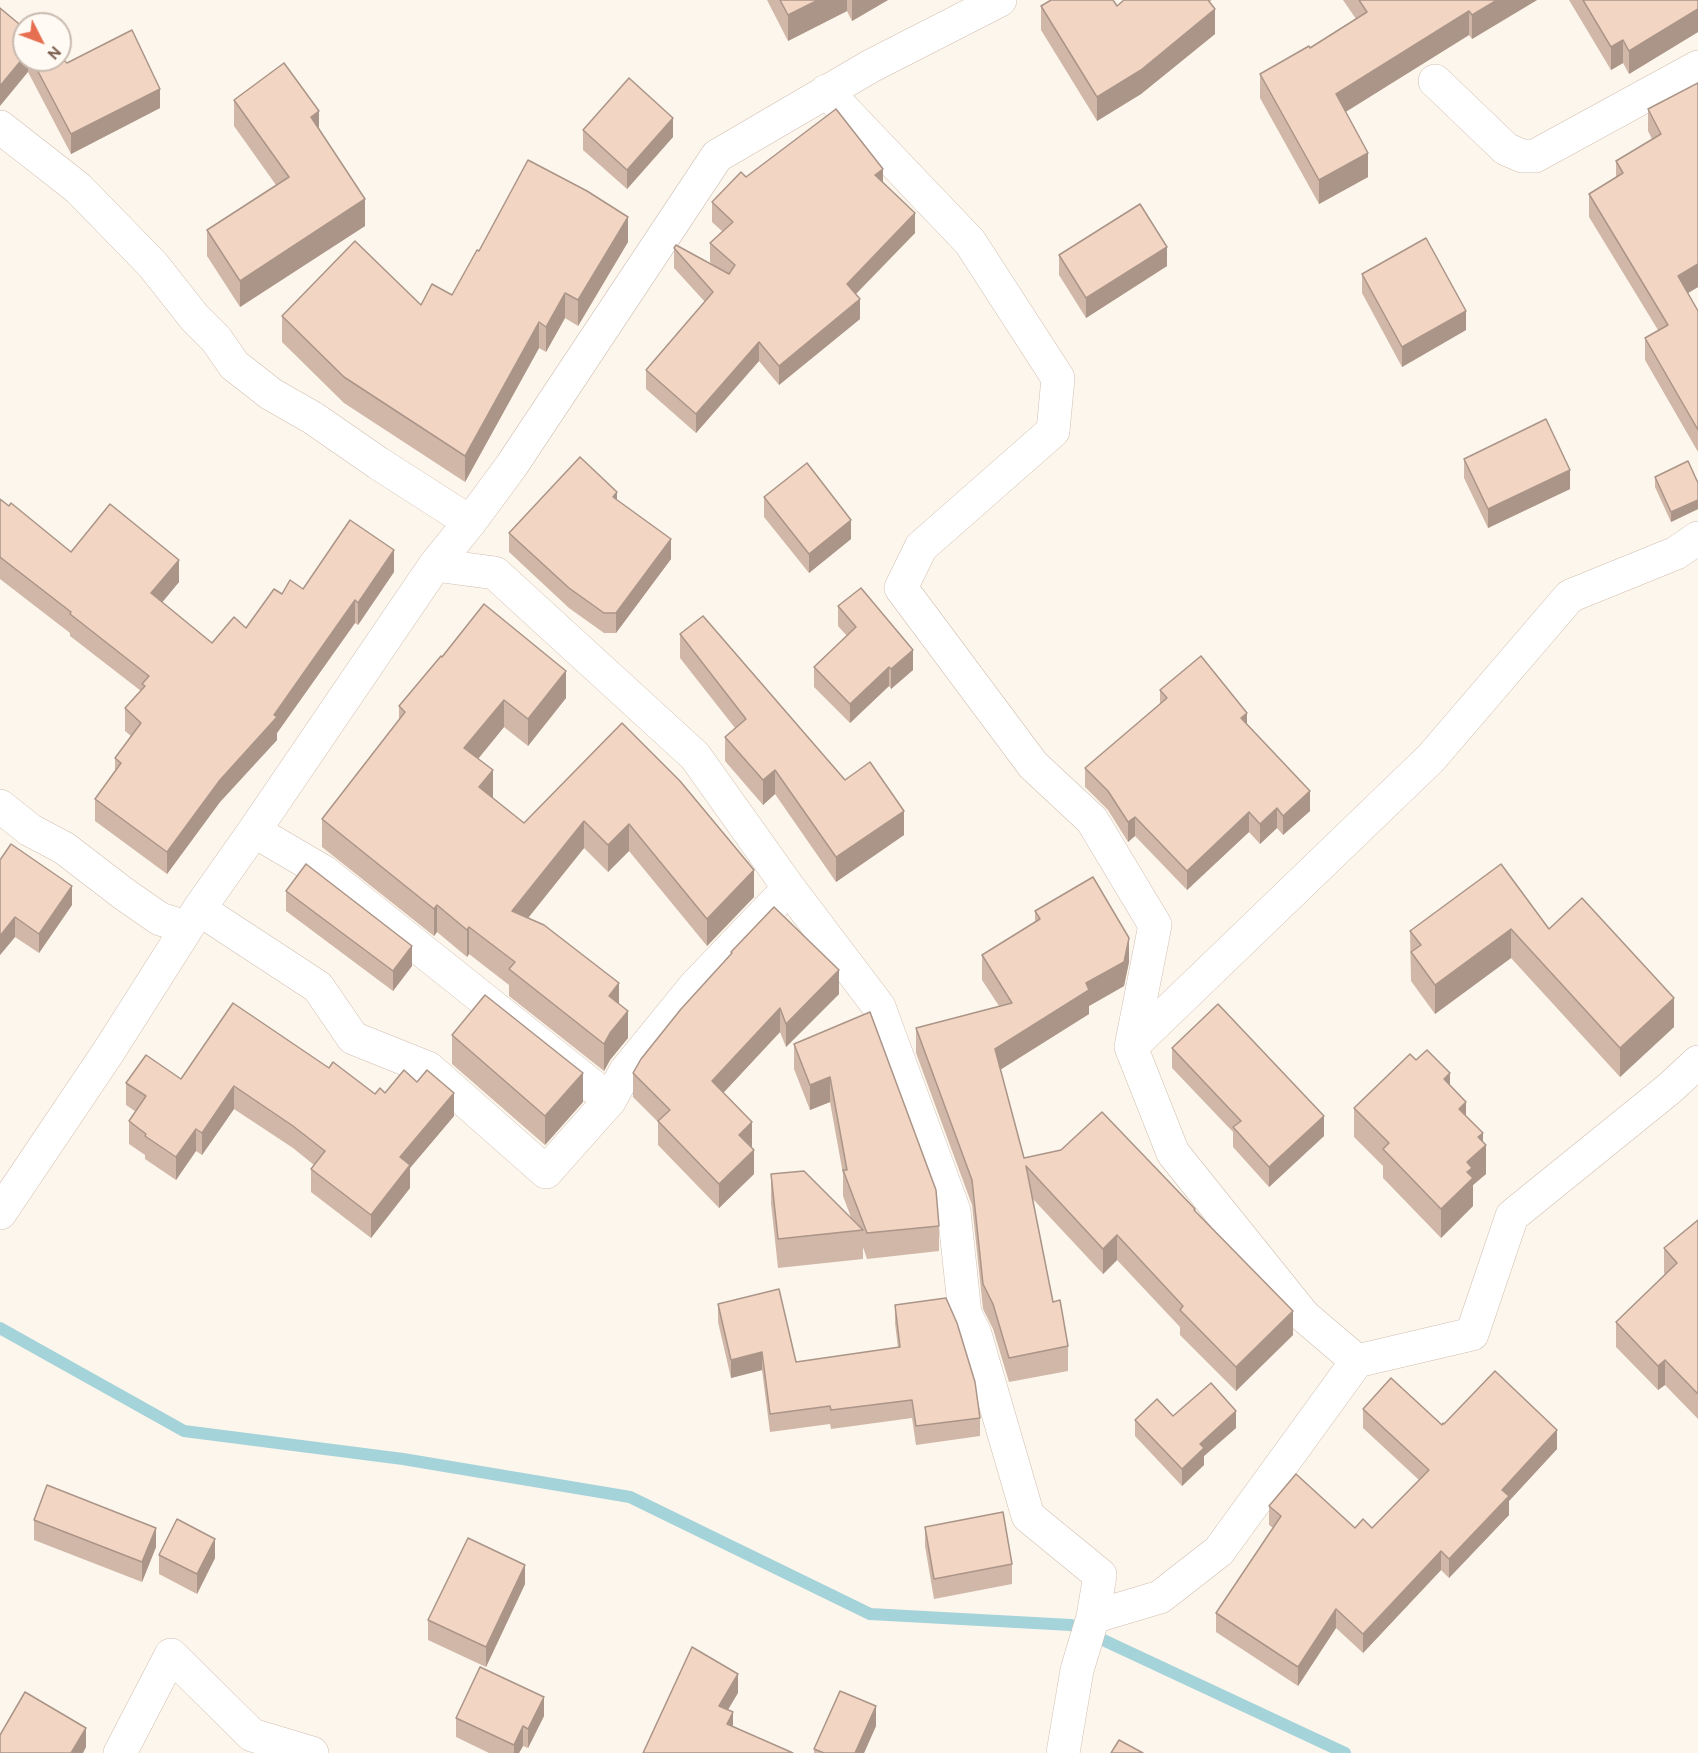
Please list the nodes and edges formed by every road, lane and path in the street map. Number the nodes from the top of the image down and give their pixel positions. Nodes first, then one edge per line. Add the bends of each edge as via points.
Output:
1 (1000, 0) edge
2 (1698, 67) edge
3 (1435, 81) dead end
4 (826, 91) junction
5 (0, 127) edge
6 (470, 522) junction
7 (1698, 538) edge
8 (435, 565) junction
9 (0, 806) edge
10 (254, 831) junction
11 (789, 888) junction
12 (193, 918) junction
13 (1131, 1047) junction
14 (1698, 1062) edge
15 (610, 1100) junction
16 (0, 1213) edge
17 (1357, 1361) junction
18 (1093, 1617) junction
19 (120, 1753) edge
20 (312, 1753) edge
21 (1063, 1753) edge

1 - 4 street
2 - 3 street via 1535,156 1522,156 1506,149
4 - 6 street via 717,156
4 - 13 street via 970,242 1058,378 1053,431 921,547 901,588 1033,765 1092,820 1155,925
5 - 6 street via 78,188 153,266 234,365 271,394
6 - 8 street
7 - 13 street via 1676,553 1570,596 1431,758
8 - 10 street
8 - 11 street via 495,573 695,756
9 - 12 street via 160,919
10 - 12 street
10 - 15 street via 324,872
11 - 15 street via 695,986 625,1072
11 - 18 street via 879,1007 954,1211 965,1314 975,1334 1028,1516 1100,1575
12 - 15 street via 318,987 353,1038 428,1068 546,1172
12 - 16 street via 109,1052
13 - 17 street via 1173,1153 1304,1316
14 - 17 street via 1512,1216 1472,1334
17 - 18 street via 1219,1551 1160,1597
18 - 21 street via 1077,1670
19 - 20 street via 171,1655 252,1735

